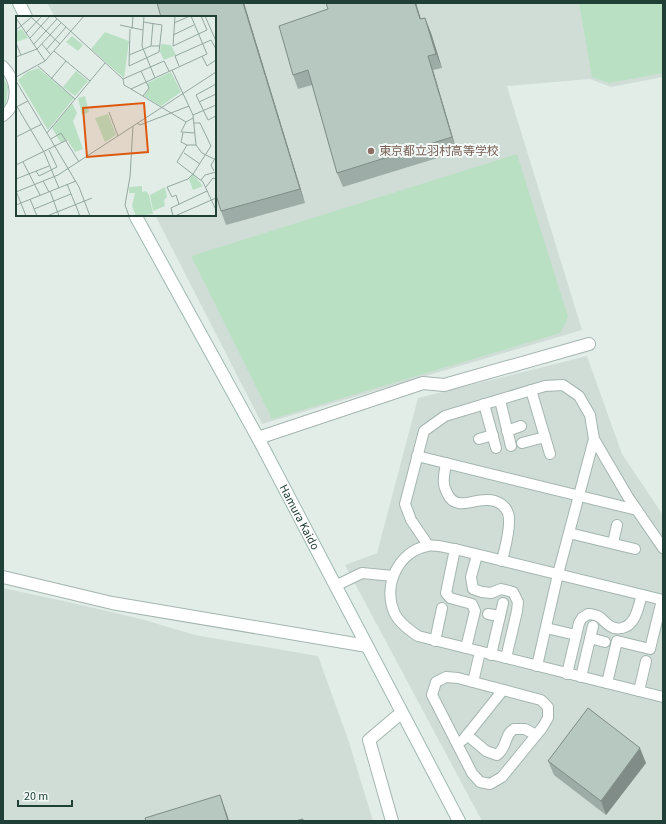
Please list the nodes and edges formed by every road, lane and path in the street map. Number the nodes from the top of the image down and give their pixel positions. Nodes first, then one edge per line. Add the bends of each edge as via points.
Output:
1 (19, 3) edge
2 (26, 16) edge
3 (3, 66) edge
4 (14, 73) edge
5 (3, 116) edge
6 (136, 216) edge
7 (589, 344) dead end
8 (531, 390) junction
9 (500, 400) junction
10 (484, 404) junction
11 (521, 426) dead end
12 (507, 431) junction
13 (493, 435) junction
14 (545, 437) junction
15 (258, 438) junction
16 (479, 439) dead end
17 (594, 439) junction
18 (522, 443) dead end
19 (511, 446) dead end
20 (496, 448) dead end
21 (550, 454) dead end
22 (417, 456) junction
23 (446, 463) junction
24 (579, 495) junction
25 (637, 510) junction
26 (617, 525) dead end
27 (569, 533) junction
28 (613, 544) junction
29 (428, 545) junction
30 (635, 548) dead end
31 (663, 548) edge
32 (455, 549) junction
33 (477, 554) junction
34 (502, 561) junction
35 (558, 574) junction
36 (393, 576) junction
37 (3, 577) edge
38 (335, 586) junction
39 (642, 595) junction
40 (663, 600) edge
41 (503, 603) dead end
42 (442, 608) dead end
43 (488, 614) dead end
44 (500, 616) junction
45 (593, 626) dead end
46 (546, 628) junction
47 (576, 635) junction
48 (590, 638) junction
49 (435, 641) junction
50 (605, 642) dead end
51 (367, 646) junction
52 (466, 648) junction
53 (480, 652) junction
54 (491, 655) junction
55 (506, 658) junction
56 (646, 661) dead end
57 (537, 666) junction
58 (567, 674) junction
59 (581, 677) junction
60 (473, 682) junction
61 (607, 683) junction
62 (503, 690) junction
63 (639, 691) junction
64 (663, 697) edge
65 (401, 713) junction
66 (467, 735) junction
67 (536, 735) junction
68 (458, 746) junction
69 (392, 821) edge
70 (459, 821) edge

1 - 2 street
3 - 4 lane
4 - 5 lane via 13,102 10,110
6 - 15 street, Hamura Kaido
7 - 15 street via 444,384 423,383
8 - 9 lane
8 - 14 lane
8 - 17 lane via 564,385 579,396 590,415
9 - 10 lane
9 - 12 lane
10 - 13 lane
10 - 22 lane via 445,416 424,431
11 - 12 lane
12 - 19 lane
13 - 16 lane
13 - 20 lane
14 - 18 lane
14 - 21 lane
15 - 38 street, Hamura Kaido
17 - 24 lane
17 - 25 lane
22 - 23 lane
22 - 29 lane via 405,504 411,520
23 - 24 lane
23 - 34 lane via 444,486 448,497 464,504 495,500 505,506 509,526
24 - 25 lane
24 - 27 lane
25 - 31 lane
26 - 28 lane
27 - 28 lane
27 - 35 lane
28 - 30 lane
29 - 32 lane
29 - 36 lane via 413,551 402,560
32 - 33 lane
32 - 52 lane via 446,593 450,598 472,604 475,611
33 - 34 lane
33 - 55 lane via 471,577 472,589 491,593 501,589 513,592 518,602
34 - 35 lane
35 - 39 lane
35 - 46 lane
36 - 38 lane via 362,573
36 - 49 lane via 391,594 394,612 406,627 418,636
37 - 51 street via 112,603
38 - 51 street, Hamura Kaido
39 - 40 lane
39 - 47 lane via 631,624 618,629 600,617 588,614 579,623
40 - 61 lane via 650,649 617,641
41 - 44 lane
42 - 49 lane
43 - 44 lane
44 - 54 lane
45 - 48 lane
46 - 47 lane
46 - 57 lane
47 - 58 lane
48 - 50 lane
48 - 59 lane
49 - 52 lane
51 - 65 street, Hamura Kaido
52 - 53 lane
53 - 54 lane
53 - 60 lane
54 - 55 lane
55 - 57 lane
56 - 63 lane
57 - 58 lane
58 - 59 lane
59 - 61 lane
60 - 62 lane
60 - 68 lane via 446,677 436,682 432,695
61 - 63 lane
62 - 66 lane
62 - 67 lane via 541,700 548,707 548,718
63 - 64 lane
65 - 69 street via 369,740
65 - 70 street, Hamura Kaido
66 - 67 lane via 486,751 497,755 505,746 508,734 514,729 525,729
66 - 68 lane
67 - 68 lane via 502,777 490,784 480,782 472,773

